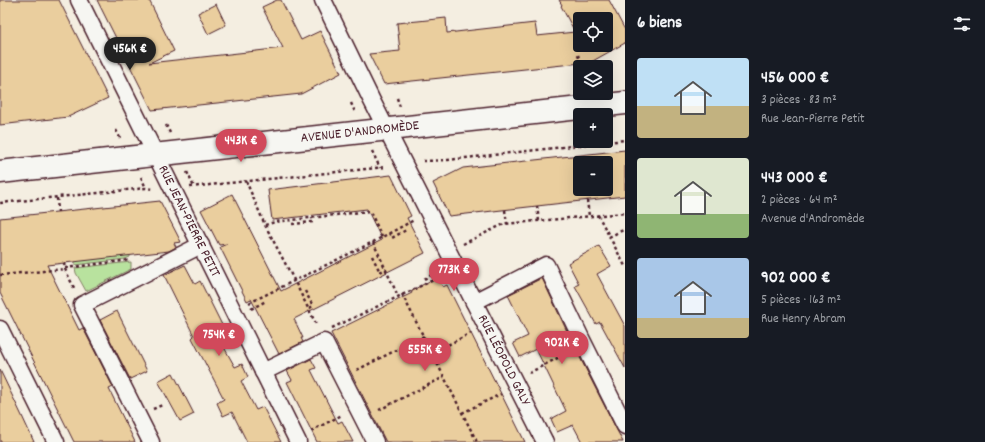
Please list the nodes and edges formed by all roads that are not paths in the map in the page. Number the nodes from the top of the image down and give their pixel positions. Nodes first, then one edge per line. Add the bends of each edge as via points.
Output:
1 (79, 0) edge
2 (323, 0) edge
3 (625, 103) edge
4 (387, 130) junction
5 (156, 155) junction
6 (0, 172) edge
7 (200, 245) junction
8 (474, 302) junction
9 (0, 330) edge
10 (263, 372) junction
11 (625, 426) edge
12 (56, 442) edge
13 (151, 442) edge
14 (298, 442) edge
15 (375, 442) edge
16 (544, 442) edge

1 - 5 street, RUE JEAN-PIERRE PETIT
2 - 4 street, RUE LÉOPOLD GALY
3 - 4 street, AVENUE D'ANDROMÈDE
4 - 5 street, AVENUE D'ANDROMÈDE
4 - 8 street, RUE LÉOPOLD GALY
5 - 6 street, AVENUE D'ANDROMÈDE
5 - 7 street, RUE JEAN-PIERRE PETIT
7 - 10 street, RUE JEAN-PIERRE PETIT
7 - 13 street via 82,305
8 - 11 street via 546,265
8 - 16 street, RUE LÉOPOLD GALY
9 - 12 street
10 - 14 street, RUE JEAN-PIERRE PETIT
10 - 15 street via 324,342

